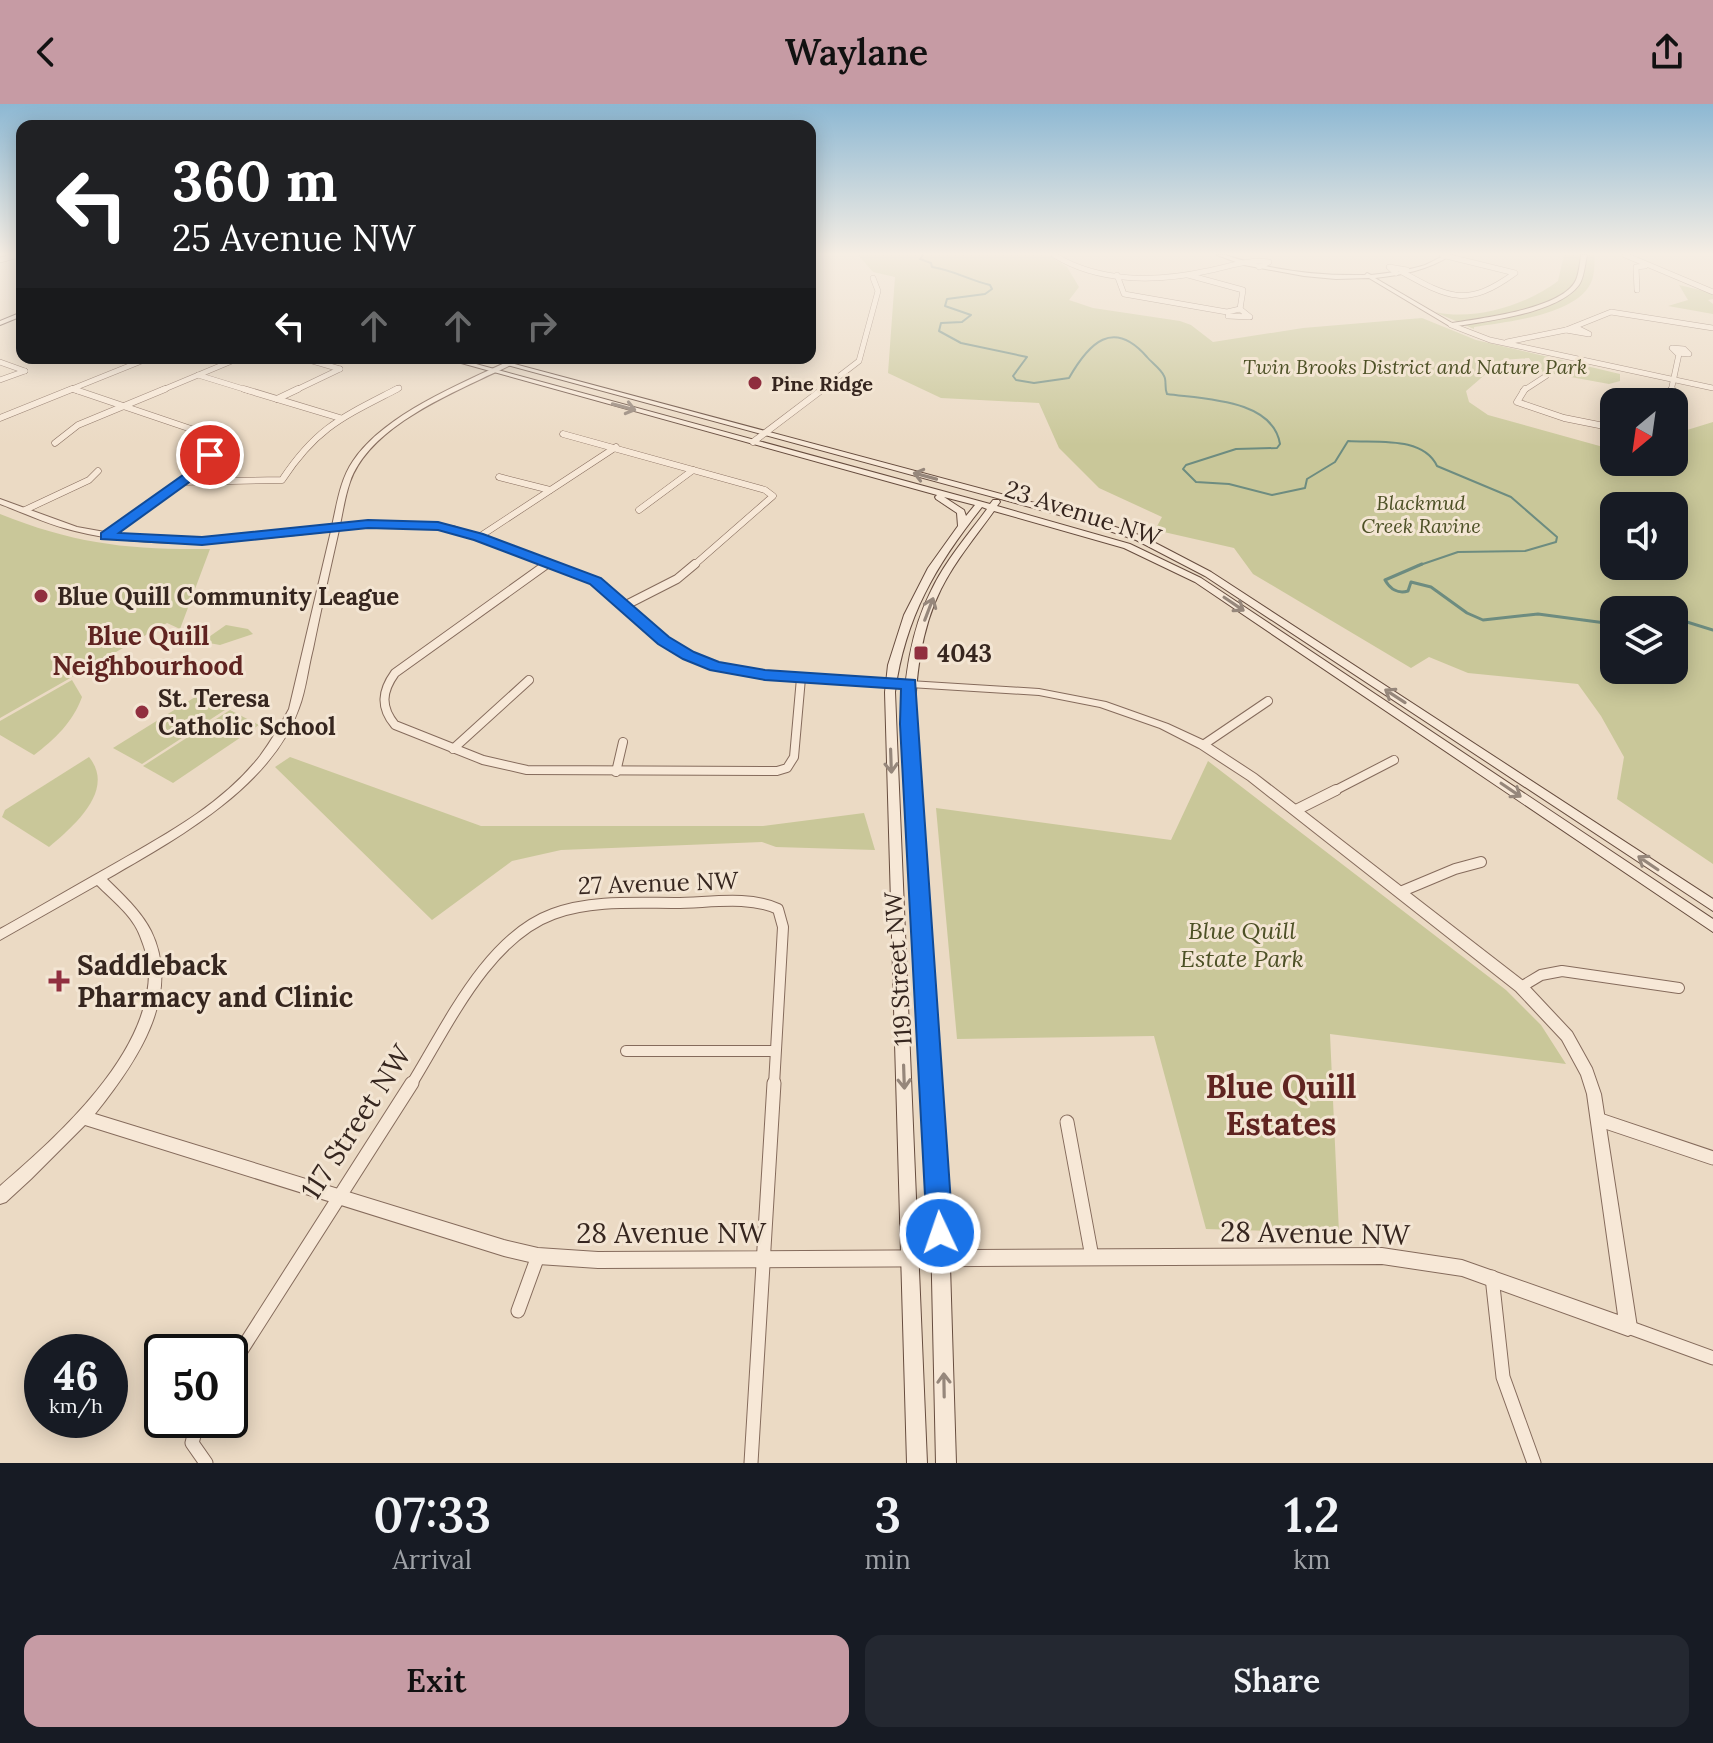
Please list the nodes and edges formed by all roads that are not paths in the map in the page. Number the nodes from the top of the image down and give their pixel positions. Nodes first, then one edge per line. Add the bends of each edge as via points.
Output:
1 (871, 318) edge
2 (1440, 318) edge
3 (1488, 318) edge
4 (1597, 318) edge
5 (1653, 318) edge
6 (1451, 325) junction
7 (1575, 327) junction
8 (1713, 328) edge
9 (1566, 330) junction
10 (1500, 342) junction
11 (1679, 354) dead end
12 (0, 362) edge
13 (133, 364) edge
14 (225, 364) edge
15 (323, 364) edge
16 (466, 364) edge
17 (473, 364) edge
18 (486, 364) edge
19 (508, 364) junction
20 (495, 371) junction
21 (198, 375) junction
22 (1546, 376) dead end
23 (0, 380) edge
24 (478, 380) junction
25 (1673, 381) junction
26 (399, 388) dead end
27 (1671, 388) edge
28 (1713, 388) edge
29 (73, 389) junction
30 (612, 391) junction
31 (277, 399) junction
32 (123, 405) junction
33 (0, 418) edge
34 (340, 418) junction
35 (1600, 425) edge
36 (766, 432) junction
37 (563, 434) dead end
38 (753, 442) junction
39 (55, 443) dead end
40 (616, 447) junction
41 (693, 470) junction
42 (98, 471) dead end
43 (873, 475) junction
44 (499, 477) dead end
45 (181, 482) junction
46 (550, 490) junction
47 (0, 501) edge
48 (996, 502) junction
49 (980, 504) junction
50 (25, 510) junction
51 (639, 510) dead end
52 (962, 526) junction
53 (336, 527) junction
54 (106, 536) junction
55 (479, 537) junction
56 (549, 562) junction
57 (626, 605) junction
58 (801, 678) junction
59 (529, 680) dead end
60 (891, 683) junction
61 (909, 684) junction
62 (1268, 701) dead end
63 (623, 742) dead end
64 (1203, 745) junction
65 (453, 749) junction
66 (1394, 760) dead end
67 (616, 772) junction
68 (1296, 810) junction
69 (1481, 862) dead end
70 (98, 878) junction
71 (1400, 892) junction
72 (1713, 906) edge
73 (540, 918) joint
74 (1713, 926) edge
75 (0, 935) edge
76 (1521, 987) junction
77 (1679, 988) dead end
78 (626, 1051) dead end
79 (775, 1051) junction
80 (86, 1118) junction
81 (1600, 1120) junction
82 (1067, 1122) dead end
83 (1713, 1158) edge
84 (0, 1196) edge
85 (339, 1196) junction
86 (538, 1256) junction
87 (1092, 1257) junction
88 (763, 1259) junction
89 (911, 1259) junction
90 (941, 1259) junction
91 (1492, 1277) junction
92 (518, 1311) dead end
93 (1628, 1327) junction
94 (248, 1340) edge
95 (1713, 1358) edge
96 (193, 1438) edge
97 (206, 1463) edge
98 (751, 1463) edge
99 (917, 1463) edge
100 (946, 1463) edge
101 (1534, 1463) edge

1 - 36 street via 859,361
2 - 6 street
3 - 6 street
4 - 7 street
5 - 8 street
6 - 10 street
7 - 9 street
7 - 9 street via 1589,334
9 - 10 street
10 - 25 street
11 - 25 street
12 - 23 street via 25,371
13 - 29 street
14 - 21 street
15 - 31 street via 340,369
16 - 24 main road
17 - 20 main road, 23 Avenue NW
18 - 19 main road
19 - 20 street
19 - 30 main road, 23 Avenue NW
20 - 24 street
20 - 30 main road
20 -> 38 main road, 23 Avenue NW
21 - 31 street
21 - 32 street
22 - 35 street via 1523,390 1517,402
24 - 53 street via 404,418 370,444 348,475
25 - 27 street
25 - 28 street
26 - 34 street
29 - 32 street
29 - 33 street
30 - 36 main road, 23 Avenue NW
31 - 34 street
32 - 39 street via 78,425
32 - 45 street via 194,430 208,441 210,455
34 - 45 street via 304,447 282,480
36 - 38 street
48 -> 36 main road, 23 Avenue NW
37 - 40 street
38 - 43 main road, 23 Avenue NW
40 - 41 street
40 - 46 street
41 - 51 street
41 - 57 street via 773,496 677,579
42 - 50 street
43 - 49 main road, 23 Avenue NW
43 - 52 main road via 943,499 961,512
44 - 46 street
45 - 54 street
46 - 55 street
47 - 50 street
48 - 49 main road, 23 Avenue NW
61 -> 48 main road, 119 Street NW via 936,589
72 -> 48 main road, 23 Avenue NW via 1208,574 1139,538 1077,517
48 -> 74 main road, 23 Avenue NW via 1112,541 1198,580
49 - 52 main road, 119 Street NW
50 - 54 street
52 - 60 main road, 119 Street NW via 914,600
53 - 54 street via 202,541
53 - 55 street via 414,523
53 - 70 street via 297,696 279,739 223,800
55 - 56 street
56 - 57 street via 595,581
56 - 65 street via 400,668 385,690 384,709 400,728
57 - 58 street via 689,656 731,670
58 - 60 street
58 - 67 street via 794,757 787,768
59 - 65 street
60 - 61 street
60 -> 89 main road, 119 Street NW
61 - 64 street via 1075,698 1136,715
61 - 90 main road, 119 Street NW
62 - 64 street
63 - 67 street
64 - 68 street
65 - 67 street via 527,770
66 - 68 street
68 - 71 street
69 - 71 street
70 - 75 street
70 - 80 street via 147,934 155,971 137,1041
71 - 76 street
73 - 79 street, 27 Avenue NW via 594,903 759,903 778,909 783,927
73 - 85 street, 117 Street NW via 494,954
76 - 77 street via 1562,971
76 - 81 street via 1578,1054
78 - 79 street
79 - 88 street
80 - 84 street
80 - 85 street, 28 Avenue NW
81 - 83 street
81 - 93 street
82 - 87 street
85 - 86 street, 28 Avenue NW
85 - 94 street, 117 Street NW
86 - 88 street, 28 Avenue NW
86 - 92 street
87 - 90 street, 28 Avenue NW
87 - 91 street, 28 Avenue NW via 1382,1256
88 - 89 street, 28 Avenue NW
88 - 98 street
89 - 90 street, 28 Avenue NW
89 - 99 main road, 119 Street NW
100 -> 90 main road, 119 Street NW
91 - 93 street, 28 Avenue NW
91 - 101 street via 1503,1377
93 - 95 street, 28 Avenue NW
96 - 97 street

